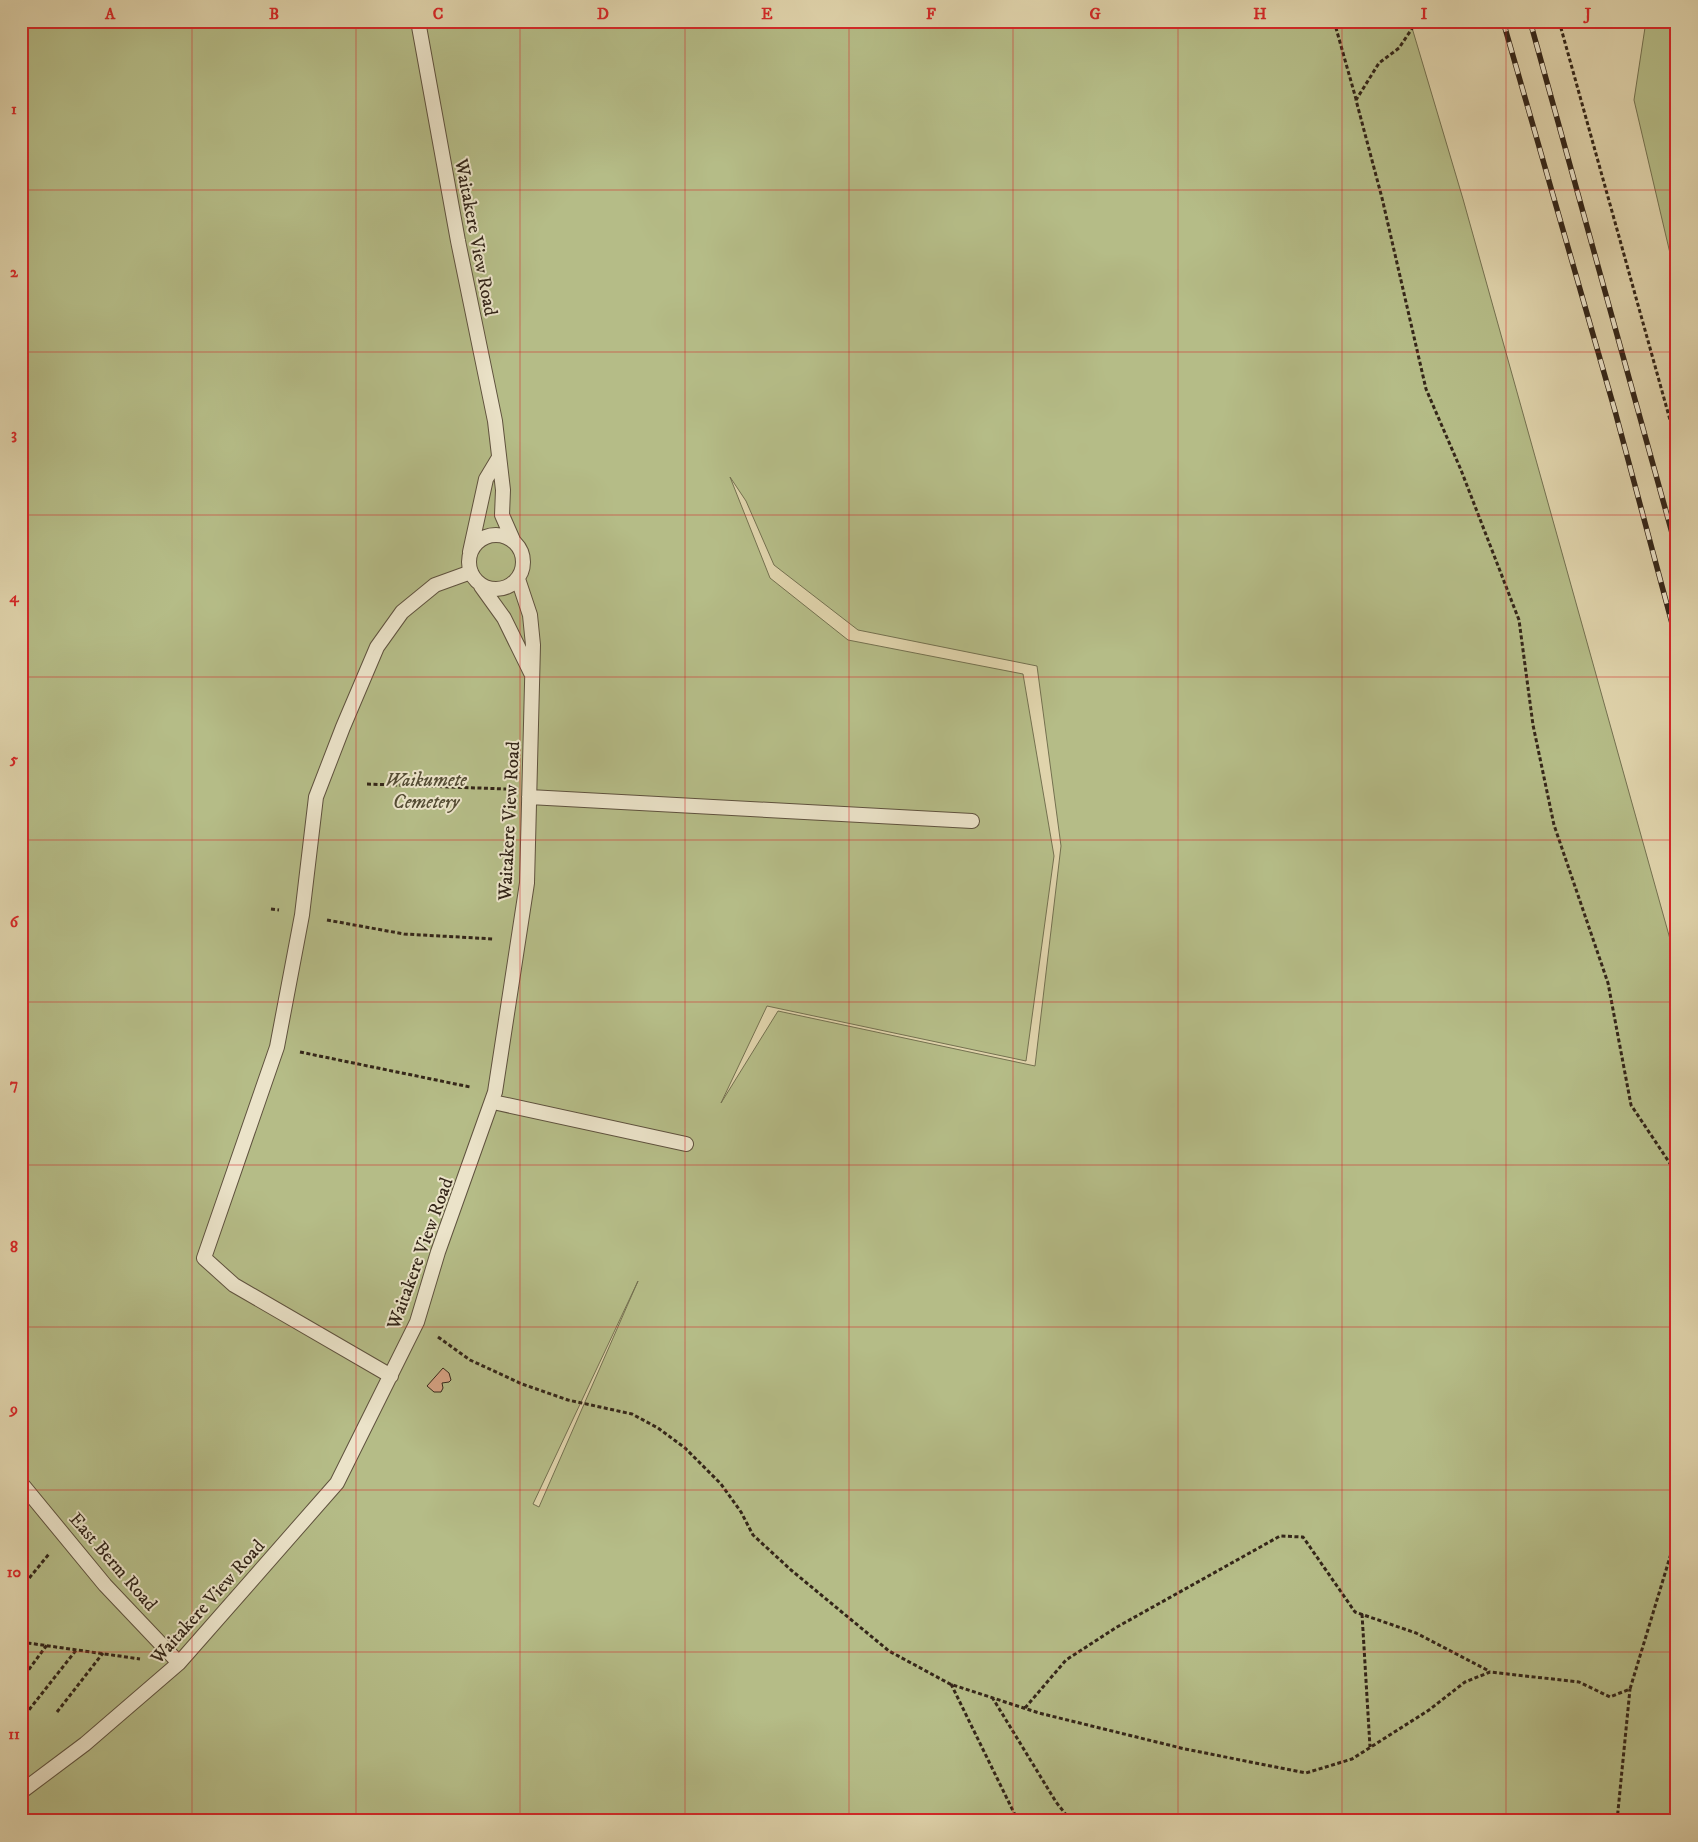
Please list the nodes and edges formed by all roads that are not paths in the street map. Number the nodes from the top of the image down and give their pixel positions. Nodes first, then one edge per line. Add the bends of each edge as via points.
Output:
1 (418, 21) edge
2 (498, 459) junction
3 (513, 540) junction
4 (469, 558) junction
5 (470, 572) junction
6 (518, 579) junction
7 (479, 584) junction
8 (532, 673) junction
9 (529, 797) junction
10 (972, 821) dead end
11 (493, 1102) junction
12 (686, 1144) dead end
13 (391, 1376) junction
14 (21, 1483) edge
15 (179, 1663) junction
16 (21, 1792) edge

1 - 2 lane, Waitakere View Road via 495,420
2 - 3 lane, Waitakere View Road via 503,490 502,515
2 - 4 lane via 486,479
3 - 4 lane via 500,534 486,536 474,545
3 - 6 lane via 522,552 524,566
4 - 5 lane
5 - 7 lane
5 - 13 lane via 435,585 402,612 377,647 316,796 302,915 277,1047 204,1258 234,1285
6 - 7 lane via 507,588 492,590
6 - 8 lane, Waitakere View Road via 530,615
7 - 8 lane via 504,618
8 - 9 lane, Waitakere View Road
9 - 10 lane
9 - 11 lane, Waitakere View Road via 527,883
11 - 12 lane
11 - 13 lane, Waitakere View Road via 438,1252 417,1322
13 - 15 lane, Waitakere View Road via 337,1483
14 - 15 lane, East Berm Road via 105,1585
15 - 16 lane, Waitakere View Road via 85,1744

